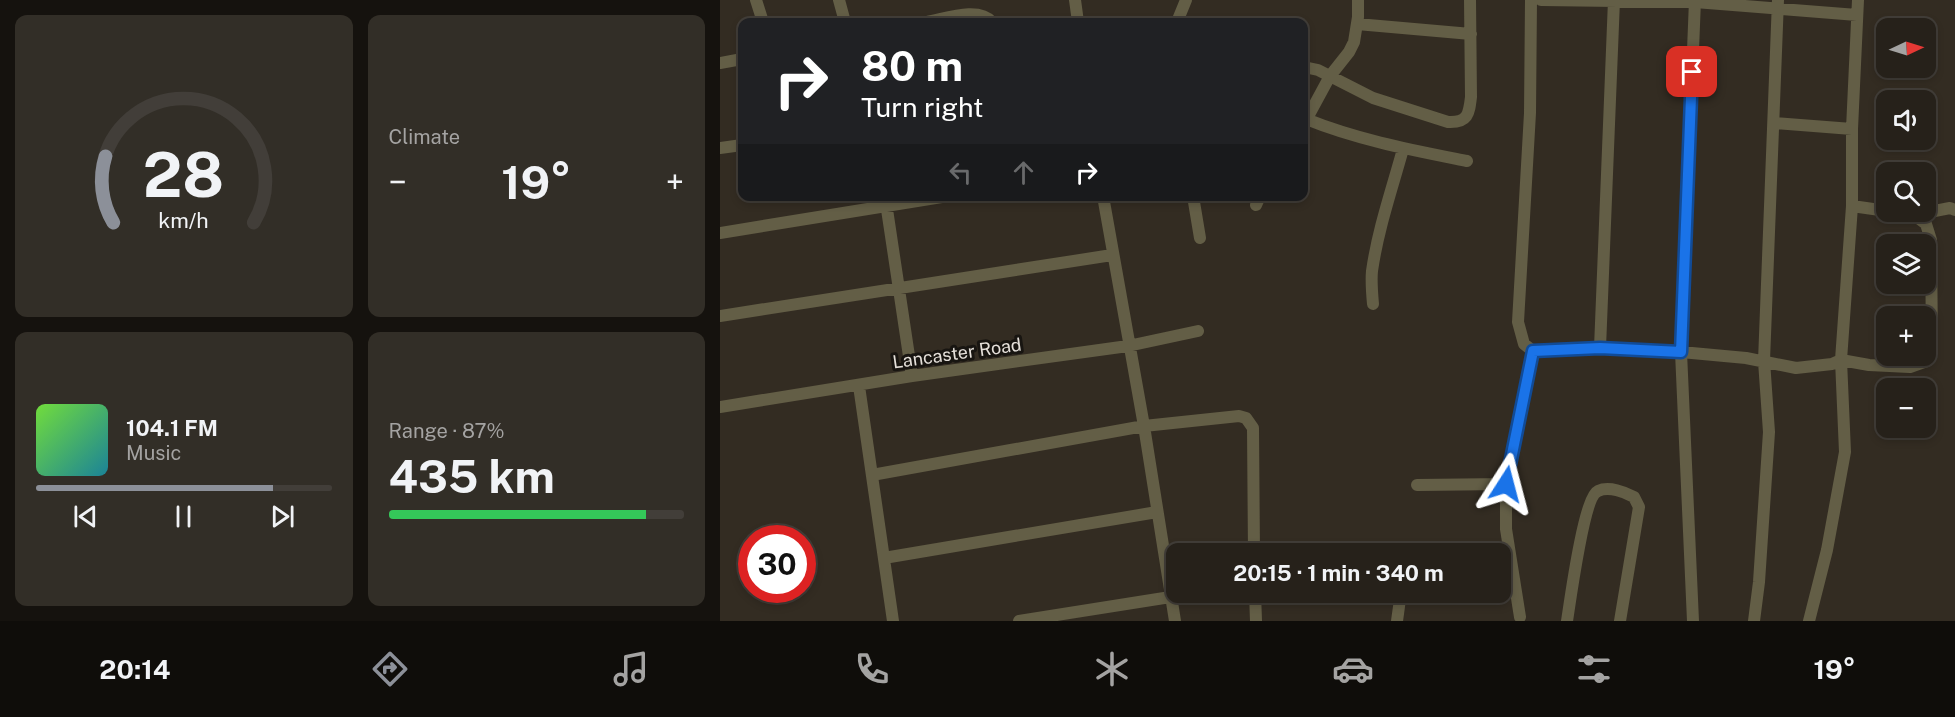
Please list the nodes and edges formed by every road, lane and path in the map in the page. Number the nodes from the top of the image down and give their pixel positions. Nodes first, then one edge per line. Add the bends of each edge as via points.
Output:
1 (756, 0) edge
2 (839, 0) edge
3 (1075, 0) edge
4 (1186, 0) edge
5 (1358, 0) edge
6 (1470, 0) edge
7 (1531, 0) edge
8 (1541, 0) edge
9 (1858, 0) edge
10 (1614, 1) edge
11 (1695, 1) edge
12 (1778, 4) edge
13 (1857, 15) junction
14 (762, 18) edge
15 (844, 18) edge
16 (953, 18) edge
17 (986, 18) edge
18 (1077, 18) edge
19 (1179, 18) edge
20 (1357, 24) junction
21 (1471, 34) junction
22 (738, 60) edge
23 (720, 63) edge
24 (1308, 68) edge
25 (1330, 76) junction
26 (1308, 116) edge
27 (1308, 122) edge
28 (1775, 123) junction
29 (1852, 129) junction
30 (738, 146) edge
31 (720, 148) edge
32 (1403, 149) junction
33 (1467, 160) dead end
34 (886, 201) edge
35 (1104, 201) edge
36 (1194, 201) edge
37 (1852, 206) junction
38 (1876, 209) edge
39 (1955, 210) edge
40 (1936, 211) edge
41 (1923, 222) edge
42 (720, 232) edge
43 (1200, 237) dead end
44 (1112, 255) junction
45 (898, 287) junction
46 (1372, 303) dead end
47 (720, 316) edge
48 (1198, 331) dead end
49 (1128, 346) junction
50 (1600, 348) junction
51 (1533, 351) junction
52 (1681, 352) junction
53 (1841, 360) junction
54 (1764, 361) junction
55 (912, 376) junction
56 (859, 386) junction
57 (720, 407) edge
58 (1144, 426) junction
59 (872, 475) junction
60 (1506, 484) junction
61 (1417, 485) dead end
62 (1157, 512) junction
63 (1254, 543) edge
64 (884, 558) junction
65 (1166, 563) edge
66 (1166, 598) edge
67 (1173, 603) edge
68 (1255, 603) edge
69 (1399, 603) edge
70 (1520, 617) dead end
71 (893, 621) edge
72 (1019, 621) edge
73 (1175, 621) edge
74 (1256, 621) edge
75 (1397, 621) edge
76 (1567, 621) edge
77 (1620, 621) edge
78 (1693, 621) edge
79 (1754, 621) edge
80 (1809, 621) edge

1 - 14 street
2 - 15 street
3 - 18 street
4 - 19 street
5 - 20 street
6 - 21 street
7 - 51 street via 1529,154 1518,322 1524,344
8 - 10 street
9 - 13 street
10 - 11 street
10 - 50 street
11 - 12 street
11 - 52 street
12 - 13 street
12 - 28 street
13 - 29 street
16 - 17 street
20 - 21 street
20 - 25 street via 1349,52
21 - 25 street via 1469,111 1459,123 1373,98
22 - 23 street
24 - 25 street
25 - 26 street
27 - 32 street
28 - 29 street
28 - 54 street
29 - 37 street
30 - 31 street
32 - 33 street
32 - 46 street via 1372,273
34 - 42 street
34 - 45 street
35 - 44 street
36 - 43 street
37 - 38 street
37 - 53 street
39 - 40 street
41 - 53 street via 1931,240 1931,355 1927,361 1910,367
44 - 45 street
44 - 49 street
45 - 47 street
45 - 55 street
48 - 49 street, Lancaster Road
49 - 55 street, Lancaster Road
49 - 58 street
50 - 51 street
50 - 52 street
51 - 60 street
52 - 54 street
52 - 78 street
53 - 54 street via 1802,368
53 - 80 street via 1845,452
54 - 79 street via 1768,441
55 - 56 street, Lancaster Road
56 - 57 street, Lancaster Road
56 - 59 street
58 - 59 street
58 - 62 street
58 - 63 street via 1239,416 1251,423
59 - 64 street
60 - 61 street
60 - 70 street via 1506,529
62 - 64 street
62 - 65 street
64 - 71 street
66 - 72 street
67 - 73 street
68 - 74 street
69 - 75 street
76 - 77 street via 1591,499 1605,489 1634,497 1639,507

